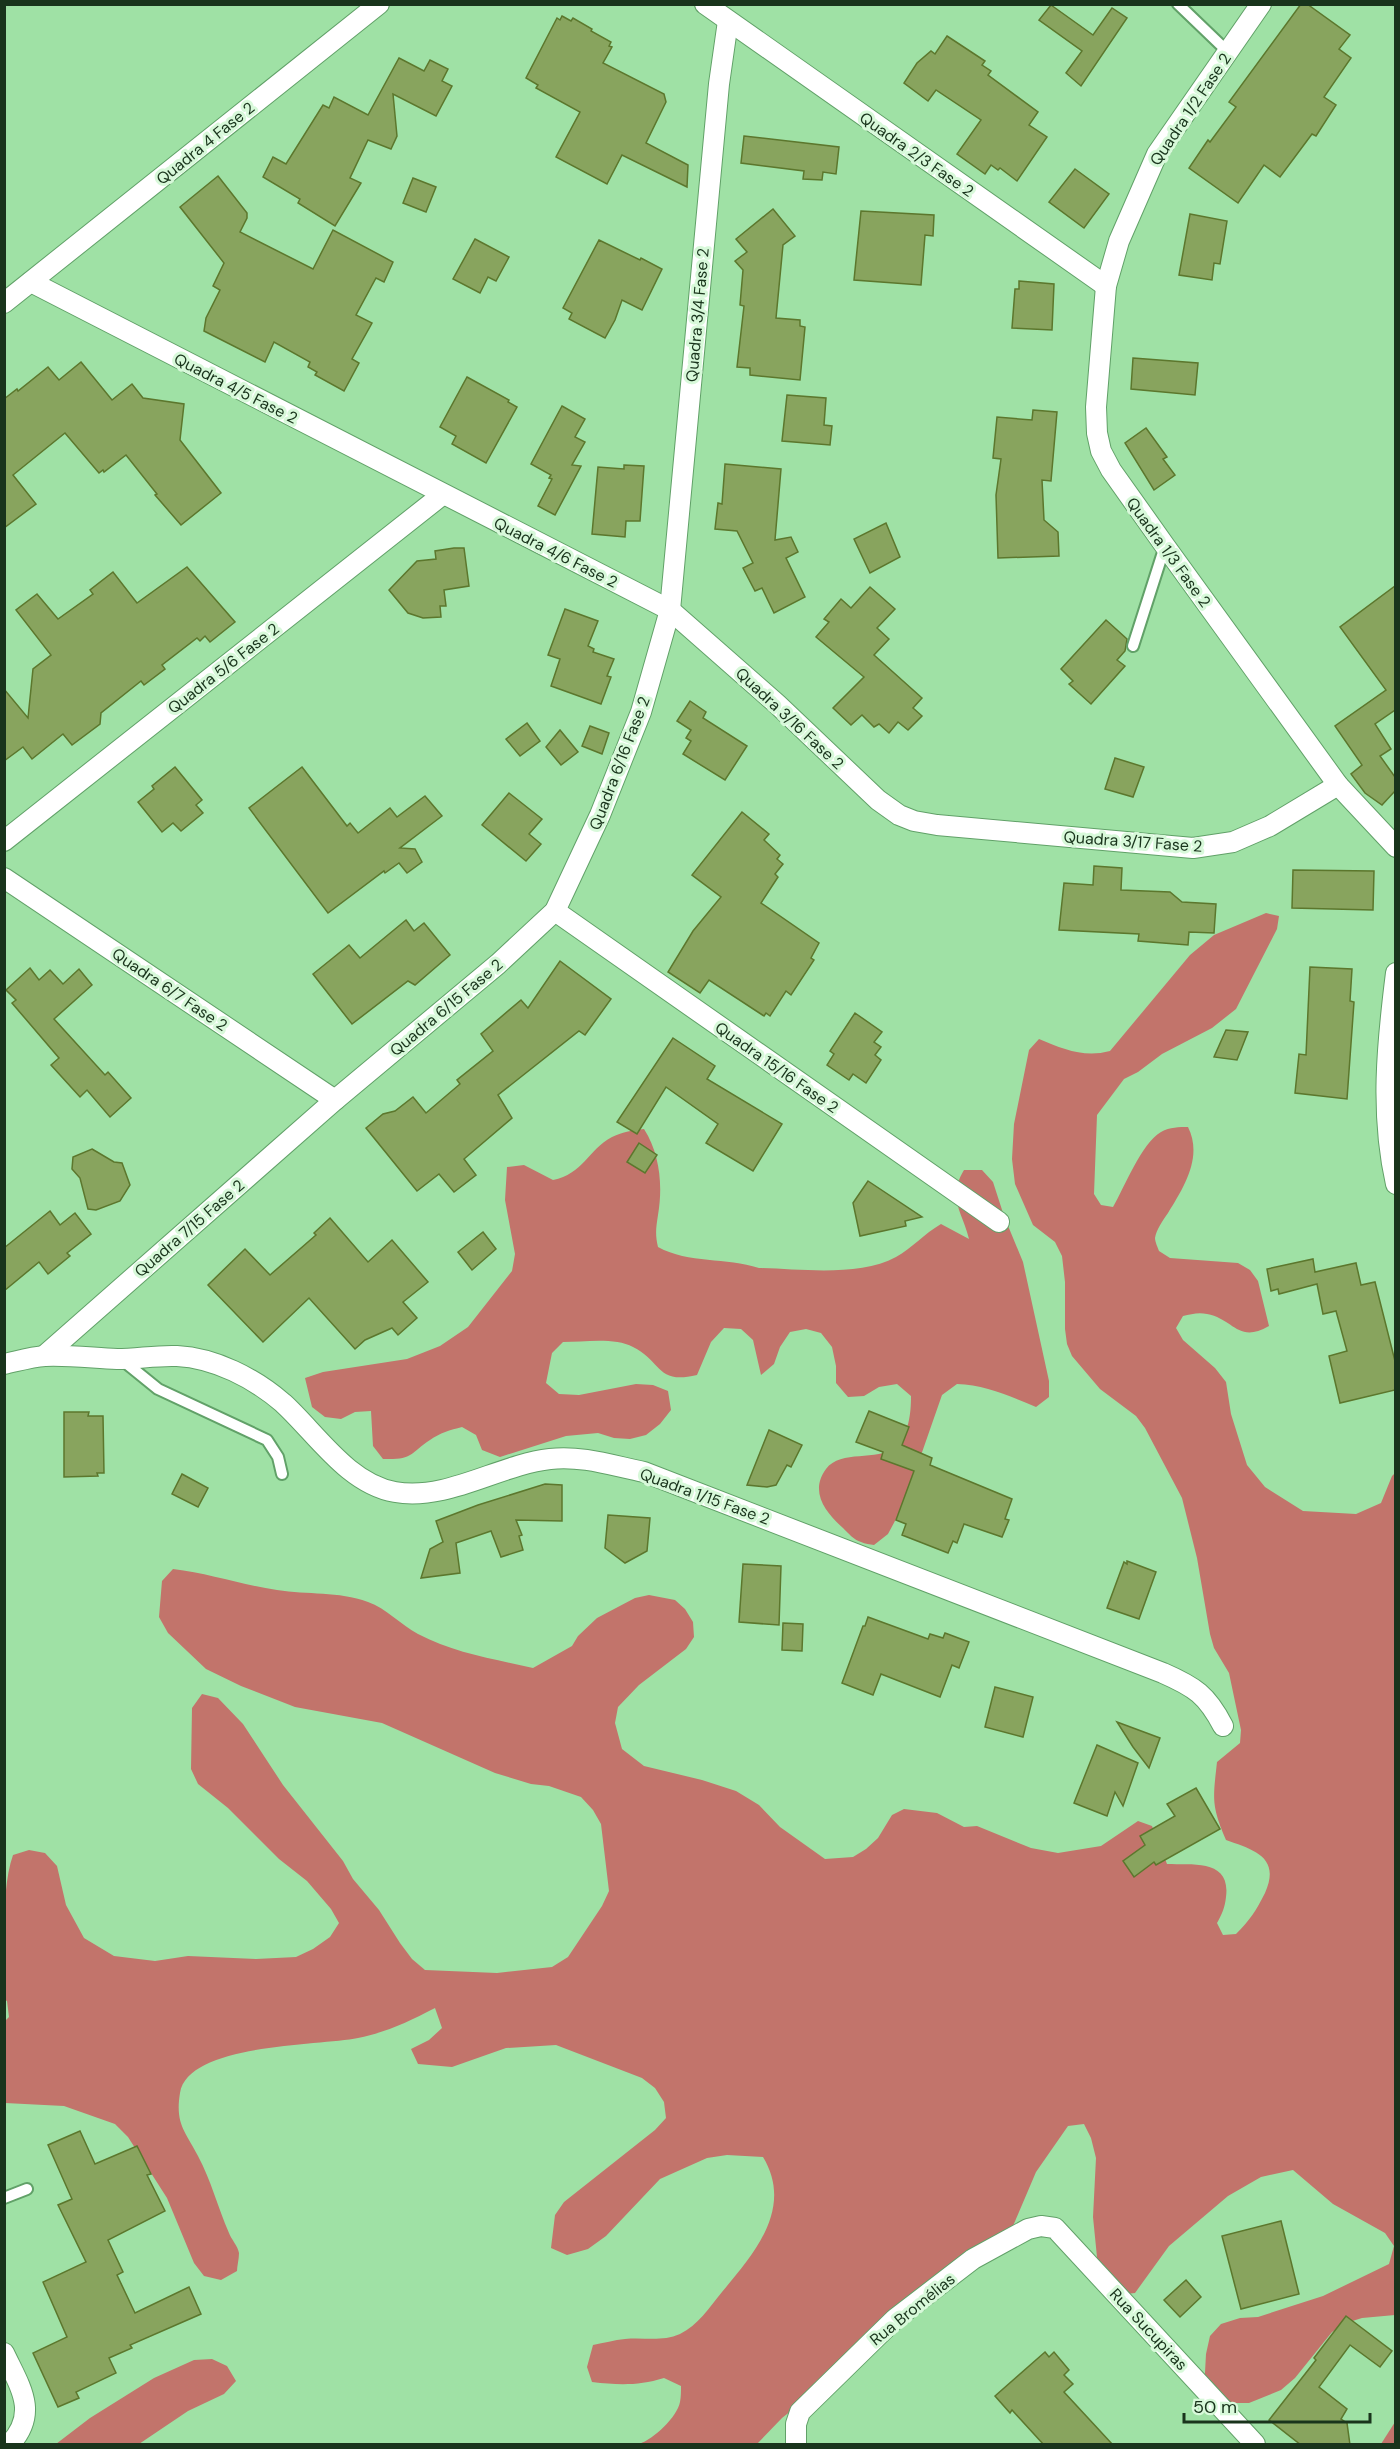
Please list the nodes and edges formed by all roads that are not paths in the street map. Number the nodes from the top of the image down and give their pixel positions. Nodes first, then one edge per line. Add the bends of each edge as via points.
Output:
1 (379, 4) edge
2 (705, 4) edge
3 (1178, 4) edge
4 (1262, 4) edge
5 (728, 21) junction
6 (1228, 52) junction
7 (31, 282) junction
8 (1106, 286) junction
9 (4, 303) edge
10 (442, 495) junction
11 (1165, 546) junction
12 (669, 610) junction
13 (1133, 646) dead end
14 (1338, 785) junction
15 (914, 821) joint
16 (4, 841) edge
17 (1395, 847) edge
18 (4, 878) edge
19 (555, 911) junction
20 (1395, 973) edge
21 (335, 1100) junction
22 (1395, 1184) edge
23 (999, 1222) dead end
24 (44, 1356) junction
25 (121, 1359) junction
26 (4, 1364) edge
27 (282, 1474) dead end
28 (1223, 1726) dead end
29 (27, 2189) dead end
30 (4, 2198) edge
31 (1066, 2241) joint
32 (4, 2353) edge
33 (15, 2440) edge
34 (796, 2445) edge
35 (1255, 2445) edge

1 - 7 street, Quadra 4 Fase 2
2 - 5 street, Quadra 2/3 Fase 2
3 - 6 lane
4 - 6 street, Quadra 1/2 Fase 2
5 - 8 street, Quadra 2/3 Fase 2
5 - 12 street, Quadra 3/4 Fase 2
6 - 8 street, Quadra 1/2 Fase 2 via 1157,154 1119,241
7 - 9 street, Quadra 4 Fase 2
7 - 10 street, Quadra 4/5 Fase 2
8 - 11 street, Quadra 1/3 Fase 2 via 1096,406 1101,451
10 - 12 street, Quadra 4/6 Fase 2
10 - 16 street, Quadra 5/6 Fase 2
11 - 13 lane
11 - 14 street, Quadra 1/3 Fase 2
12 - 15 street, Quadra 3/16 Fase 2 via 777,704 878,800
12 - 19 street, Quadra 6/16 Fase 2 via 641,712 600,815
14 - 15 street, Quadra 3/17 Fase 2 via 1270,826 1233,842 1193,848
14 - 17 street, Quadra 1/3 Fase 2
18 - 21 street, Quadra 6/7 Fase 2
19 - 21 street, Quadra 6/15 Fase 2 via 498,964
19 - 23 street, Quadra 15/16 Fase 2
20 - 22 street via 1386,1112
21 - 24 street, Quadra 7/15 Fase 2
24 - 25 street, Quadra 1/15 Fase 2
24 - 26 street, Quadra 1/15 Fase 2
25 - 27 lane via 158,1389 267,1440 278,1457
25 - 28 street, Quadra 1/15 Fase 2 via 177,1356 214,1362 281,1402 364,1480 396,1492 435,1492 551,1458 644,1472 1163,1673 1197,1690 1211,1704
29 - 30 lane
31 - 34 street, Rua Bromélias via 1055,2228 1041,2226 973,2259 895,2319 800,2412
31 - 35 street, Rua Sucupiras
32 - 33 street via 26,2406 26,2420

